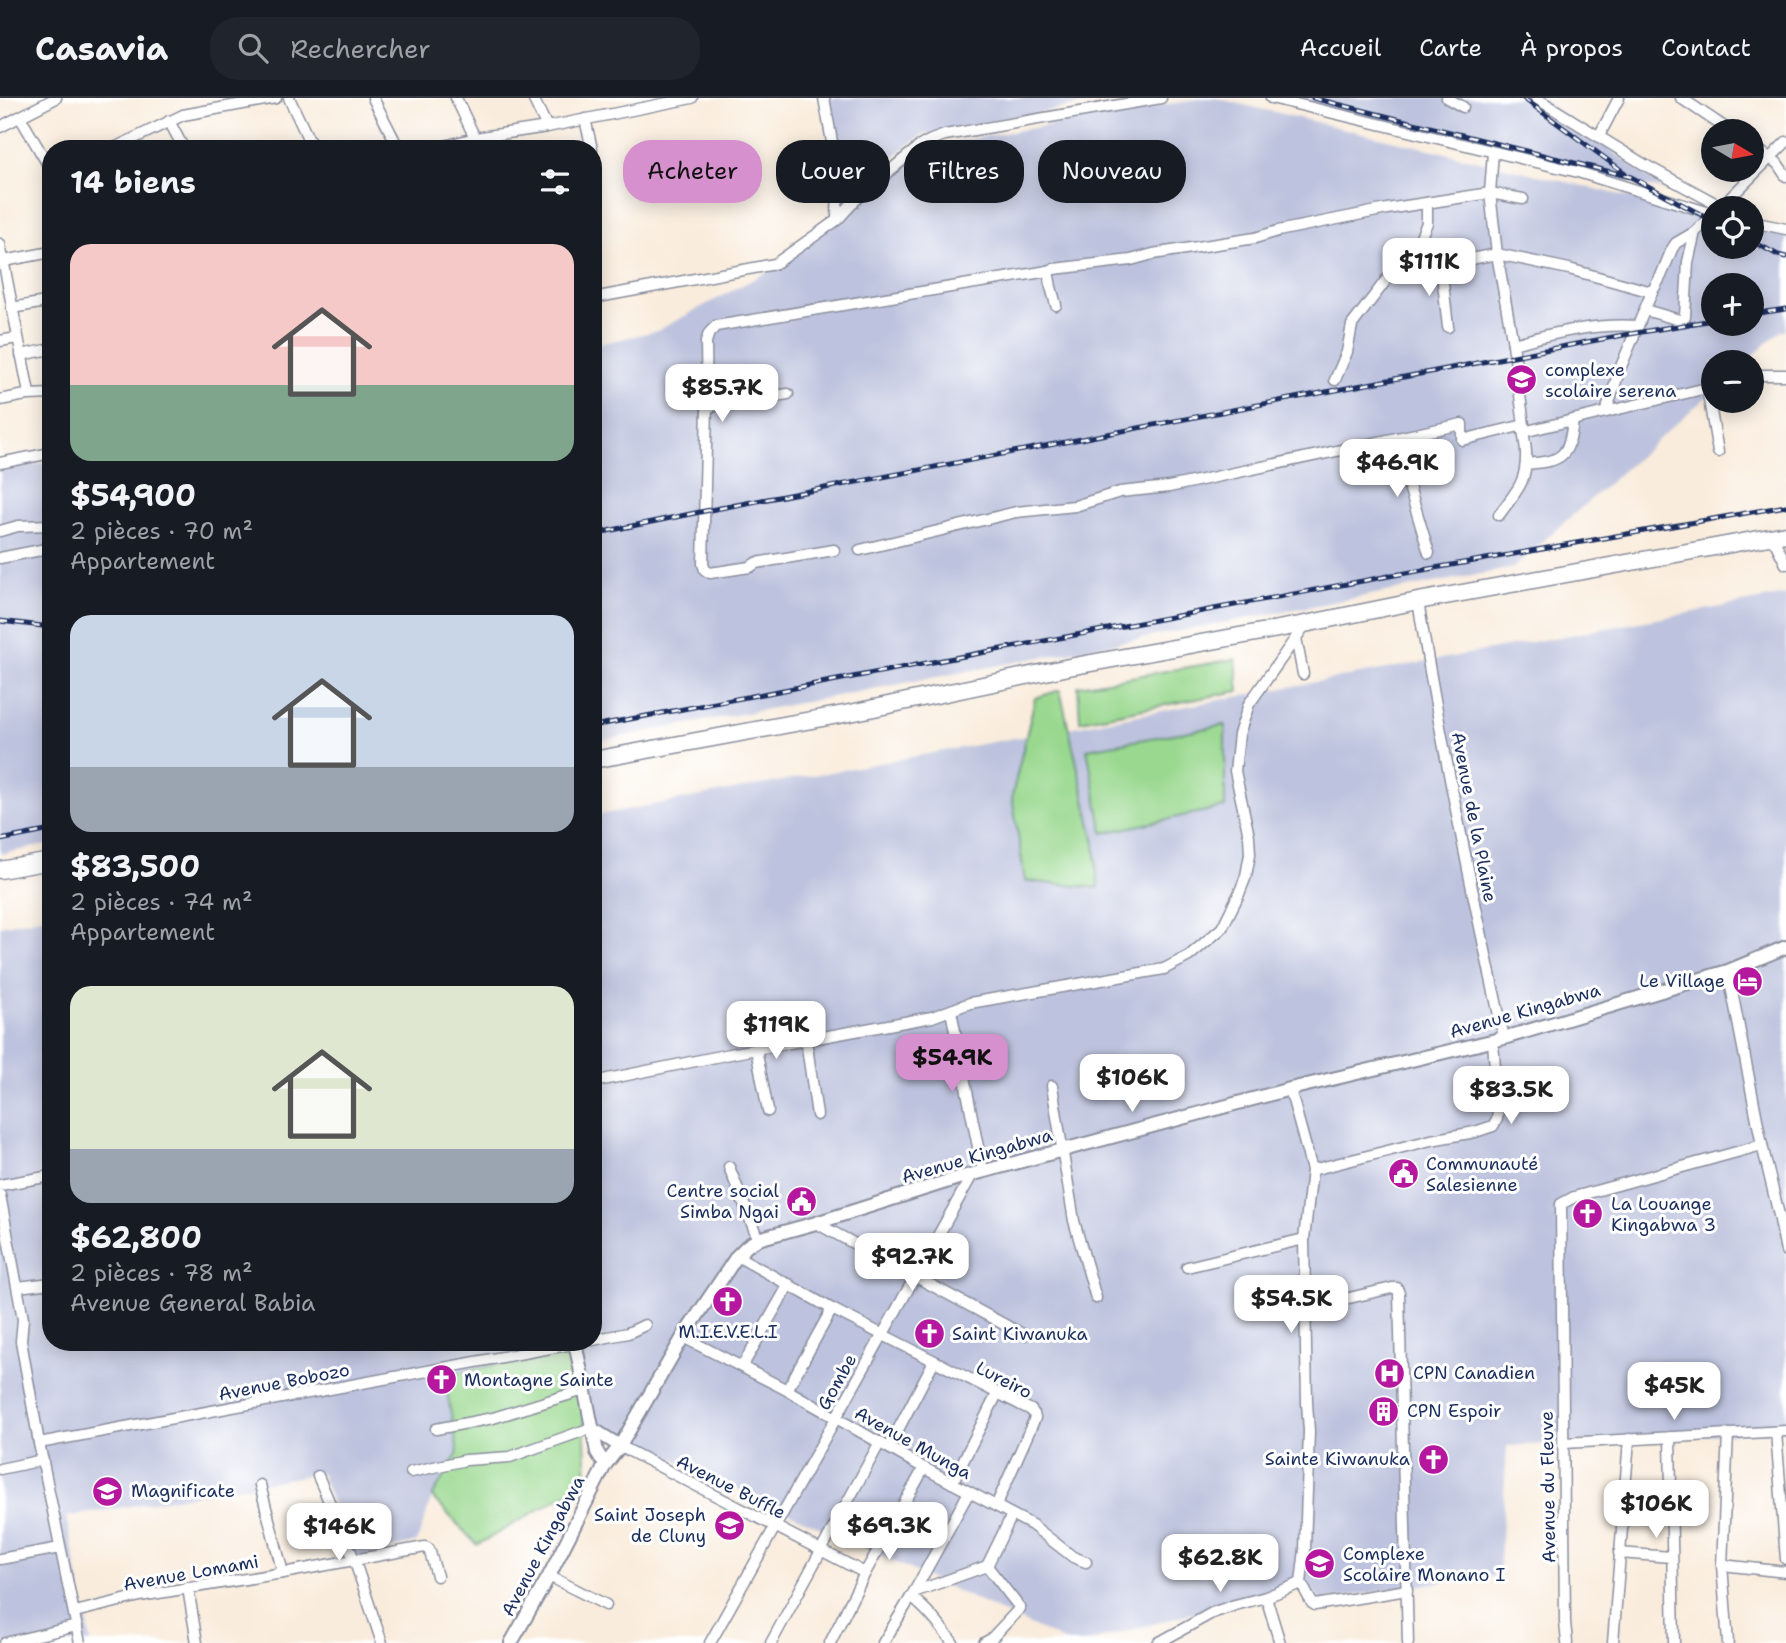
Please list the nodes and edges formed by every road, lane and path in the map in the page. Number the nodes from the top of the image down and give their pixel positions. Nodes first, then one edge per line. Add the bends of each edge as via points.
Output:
1 (56, 98) edge
2 (276, 98) edge
3 (289, 98) edge
4 (373, 98) edge
5 (456, 98) edge
6 (533, 98) edge
7 (692, 98) edge
8 (824, 98) edge
9 (1161, 98) edge
10 (1271, 98) edge
11 (1447, 98) edge
12 (1536, 98) edge
13 (1619, 98) edge
14 (1681, 98) edge
15 (641, 103) edge
16 (1463, 107) dead end
17 (20, 117) junction
18 (585, 119) junction
19 (1712, 119) edge
20 (169, 121) junction
21 (0, 127) edge
22 (547, 127) junction
23 (1599, 136) junction
24 (475, 138) junction
25 (130, 140) edge
26 (179, 140) edge
27 (309, 140) edge
28 (395, 140) edge
29 (470, 140) edge
30 (590, 140) edge
31 (832, 140) edge
32 (1786, 142) edge
33 (1493, 152) junction
34 (1764, 154) edge
35 (42, 155) edge
36 (1770, 158) junction
37 (890, 172) edge
38 (1786, 176) edge
39 (1490, 193) junction
40 (1732, 196) edge
41 (1523, 199) dead end
42 (1701, 201) edge
43 (837, 203) edge
44 (853, 203) edge
45 (1427, 203) junction
46 (1701, 207) edge
47 (837, 220) junction
48 (1764, 224) edge
49 (1701, 226) edge
50 (1786, 229) edge
51 (1695, 232) junction
52 (0, 244) edge
53 (42, 254) edge
54 (1497, 254) junction
55 (4, 261) junction
56 (1441, 265) junction
57 (1412, 270) junction
58 (1048, 271) junction
59 (1651, 292) junction
60 (602, 296) edge
61 (42, 302) edge
62 (1056, 305) dead end
63 (12, 308) junction
64 (1645, 310) junction
65 (1638, 326) junction
66 (1448, 327) dead end
67 (17, 338) junction
68 (0, 341) edge
69 (1513, 344) junction
70 (42, 351) edge
71 (21, 355) junction
72 (1786, 375) edge
73 (1764, 376) edge
74 (1335, 380) dead end
75 (1701, 388) edge
76 (30, 394) junction
77 (42, 394) edge
78 (788, 394) dead end
79 (0, 400) edge
80 (707, 407) junction
81 (1606, 412) junction
82 (1711, 413) edge
83 (1573, 420) junction
84 (1523, 428) junction
85 (1396, 438) junction
86 (1718, 452) dead end
87 (42, 455) edge
88 (0, 463) edge
89 (1526, 464) junction
90 (1499, 515) dead end
91 (42, 525) edge
92 (0, 531) edge
93 (1779, 535) edge
94 (42, 550) edge
95 (834, 550) dead end
96 (860, 550) dead end
97 (1429, 553) dead end
98 (0, 558) edge
99 (1786, 564) edge
100 (1418, 601) junction
101 (1301, 631) junction
102 (1303, 674) dead end
103 (602, 758) edge
104 (42, 863) edge
105 (0, 870) edge
106 (1786, 947) edge
107 (1728, 971) junction
108 (951, 1011) junction
109 (1498, 1039) junction
110 (806, 1041) junction
111 (756, 1049) junction
112 (602, 1080) edge
113 (1052, 1086) dead end
114 (1290, 1088) junction
115 (768, 1111) dead end
116 (817, 1115) dead end
117 (1762, 1145) junction
118 (1062, 1150) junction
119 (729, 1167) dead end
120 (1312, 1170) junction
121 (977, 1173) junction
122 (42, 1178) edge
123 (0, 1185) edge
124 (0, 1195) edge
125 (816, 1223) junction
126 (758, 1239) junction
127 (1304, 1239) junction
128 (1786, 1251) edge
129 (737, 1256) junction
130 (1187, 1267) dead end
131 (915, 1277) junction
132 (42, 1284) edge
133 (789, 1284) junction
134 (18, 1287) junction
135 (1096, 1298) dead end
136 (1306, 1307) junction
137 (832, 1308) junction
138 (645, 1325) dead end
139 (883, 1334) junction
140 (1024, 1335) dead end
141 (683, 1337) junction
142 (602, 1338) edge
143 (535, 1351) edge
144 (579, 1351) edge
145 (934, 1361) junction
146 (742, 1367) junction
147 (584, 1390) junction
148 (787, 1390) junction
149 (997, 1394) junction
150 (836, 1417) junction
151 (591, 1428) junction
152 (436, 1429) dead end
153 (1781, 1431) edge
154 (1728, 1434) junction
155 (1670, 1437) junction
156 (1629, 1439) junction
157 (39, 1443) junction
158 (1564, 1443) junction
159 (884, 1445) junction
160 (620, 1446) junction
161 (43, 1460) junction
162 (605, 1465) junction
163 (924, 1468) junction
164 (0, 1469) edge
165 (411, 1472) dead end
166 (318, 1476) dead end
167 (952, 1483) junction
168 (260, 1485) dead end
169 (970, 1492) junction
170 (996, 1506) junction
171 (1012, 1515) junction
172 (774, 1527) junction
173 (60, 1548) junction
174 (822, 1551) junction
175 (1619, 1553) junction
176 (1671, 1557) junction
177 (0, 1559) edge
178 (354, 1559) junction
179 (1786, 1559) edge
180 (1086, 1562) dead end
181 (1723, 1565) junction
182 (987, 1566) junction
183 (1786, 1572) edge
184 (283, 1573) junction
185 (865, 1573) junction
186 (437, 1576) dead end
187 (549, 1576) junction
188 (1301, 1583) junction
189 (187, 1588) junction
190 (1406, 1590) junction
191 (912, 1595) junction
192 (1266, 1597) junction
193 (606, 1605) dead end
194 (75, 1612) junction
195 (77, 1626) junction
196 (5, 1643) edge
197 (80, 1643) edge
198 (197, 1643) edge
199 (382, 1643) edge
200 (511, 1643) edge
201 (710, 1643) edge
202 (771, 1643) edge
203 (830, 1643) edge
204 (883, 1643) edge
205 (953, 1643) edge
206 (984, 1643) edge
207 (1158, 1643) edge
208 (1280, 1643) edge
209 (1408, 1643) edge
210 (1567, 1643) edge
211 (1613, 1643) edge
212 (1674, 1643) edge
213 (1728, 1643) edge

1 - 17 street
2 - 20 street
3 - 27 street
4 - 28 street
5 - 24 street
6 - 22 street
7 - 15 street
8 - 31 street
9 - 37 street via 945,135 931,140
10 - 33 street
11 - 16 street
12 - 23 street
13 - 23 street
14 - 19 street
15 - 18 street
17 - 21 street
17 - 35 street
18 - 22 street
18 - 30 street
20 - 25 street
20 - 26 street
22 - 24 street
23 - 42 street
24 - 29 street
32 - 36 street
33 - 39 street
33 - 46 street
34 - 36 street
36 - 38 street
36 - 40 street
39 - 41 street
39 - 45 street
39 - 54 street
43 - 47 street
44 - 47 street
45 - 57 street via 1427,223 1412,257
45 - 58 street via 1130,260
47 - 60 street via 775,264
48 - 50 street
49 - 51 street
51 - 59 street via 1676,243
51 - 64 street via 1683,321
52 - 55 street
53 - 55 street
54 - 56 street
54 - 59 street
54 - 69 street
55 - 63 street
56 - 57 street
56 - 66 street
57 - 74 street via 1387,279 1352,326
58 - 62 street
58 - 80 street via 716,326 706,342
59 - 64 street
61 - 63 street
63 - 67 street
64 - 65 street
65 - 69 street via 1577,328
65 - 81 street
67 - 68 street
67 - 71 street
69 - 84 street
70 - 71 street
71 - 76 street
72 - 73 street
75 - 81 street
76 - 77 street
76 - 79 street
78 - 80 street
80 - 95 street via 705,570 750,568 756,563
81 - 83 street
82 - 86 street
83 - 84 street
83 - 89 street via 1572,437 1560,457
84 - 85 street via 1462,440 1462,424
84 - 89 street
85 - 96 street via 1169,487 1120,492 1075,506 1016,512
85 - 97 street
87 - 88 street
89 - 90 street via 1523,482
91 - 92 street
93 - 99 street
93 - 100 main road
94 - 98 street
100 - 101 main road
100 - 109 street, Avenue de la Plaine
101 - 102 street
101 - 103 main road via 1069,667
101 - 108 street via 1250,704 1239,734 1235,771 1250,855 1246,876 1222,928 1189,956 1164,969 970,1003
104 - 105 main road
106 - 107 street, Avenue Kingabwa
107 - 109 street, Avenue Kingabwa
107 - 117 street
108 - 110 street
108 - 121 street
109 - 114 street, Avenue Kingabwa
109 - 120 street, Avenue de la Plaine via 1498,1110 1493,1126
110 - 111 street
110 - 116 street
111 - 112 street
111 - 115 street
113 - 118 street
114 - 118 street, Avenue Kingabwa
114 - 120 street
117 - 128 street
117 - 158 street, Avenue du Fleuve via 1561,1204
118 - 121 street, Avenue Kingabwa
118 - 135 street via 1074,1222
119 - 126 street
120 - 127 street
121 - 125 street, Avenue Kingabwa
121 - 131 street, Gombe
122 - 123 street
124 - 134 street
125 - 126 street, Avenue Kingabwa
125 - 131 street
126 - 129 street, Avenue Kingabwa
127 - 130 street
127 - 136 street
129 - 133 street, Lureiro
129 - 141 street, Avenue Kingabwa
131 - 139 street, Gombe
131 - 140 street
132 - 134 street
133 - 137 street, Lureiro
133 - 146 street
134 - 157 street via 21,1341
136 - 188 street via 1309,1432
136 - 190 street via 1392,1288 1399,1293
137 - 139 street, Lureiro
137 - 148 street
138 - 142 street
139 - 145 street, Lureiro
139 - 150 street, Gombe
141 - 146 street, Avenue Munga
141 - 160 street, Avenue Kingabwa
143 - 157 street, Avenue Bobozo
144 - 147 street
145 - 149 street, Lureiro
145 - 159 street
146 - 148 street, Avenue Munga
147 - 151 street
147 - 152 street via 493,1418
148 - 150 street, Avenue Munga
149 - 167 street
149 - 170 street, Lureiro via 1034,1413 1035,1418
150 - 159 street, Avenue Munga
150 - 172 street, Gombe
151 - 160 street
151 - 162 street
151 - 165 street via 510,1457 466,1460
153 - 154 street
153 - 179 street
154 - 155 street
154 - 181 street
155 - 156 street
155 - 176 street
156 - 158 street
156 - 175 street
157 - 161 street
158 - 210 street, Avenue du Fleuve
159 - 163 street, Avenue Munga
159 - 174 street
160 - 162 street, Avenue Kingabwa
160 - 172 street, Avenue Buffle
161 - 164 street
161 - 173 street
162 - 187 street, Avenue Kingabwa
163 - 167 street, Avenue Munga
163 - 185 street
166 - 178 street
167 - 169 street, Avenue Munga
168 - 184 street
169 - 170 street, Avenue Munga
169 - 191 street
170 - 171 street, Avenue Munga
171 - 180 street, Avenue Munga
171 - 182 street
172 - 174 street, Avenue Buffle
172 - 201 street, Gombe
173 - 177 street
173 - 194 street
174 - 185 street, Avenue Buffle
174 - 202 street
175 - 176 street
175 - 211 street
176 - 212 street
178 - 184 street, Avenue Lomami
178 - 186 street, Avenue Lomami via 425,1547 432,1554
178 - 199 street
181 - 183 street
181 - 213 street
182 - 191 street
182 - 206 street via 1020,1608
184 - 189 street, Avenue Lomami
185 - 203 street
187 - 193 street
187 - 200 street, Avenue Kingabwa
188 - 190 street via 1315,1605
188 - 192 street
189 - 194 street, Avenue Lomami
189 - 198 street
190 - 209 street
191 - 204 street
191 - 205 street
192 - 207 street via 1212,1614
192 - 208 street
194 - 195 street
195 - 196 street
195 - 197 street

